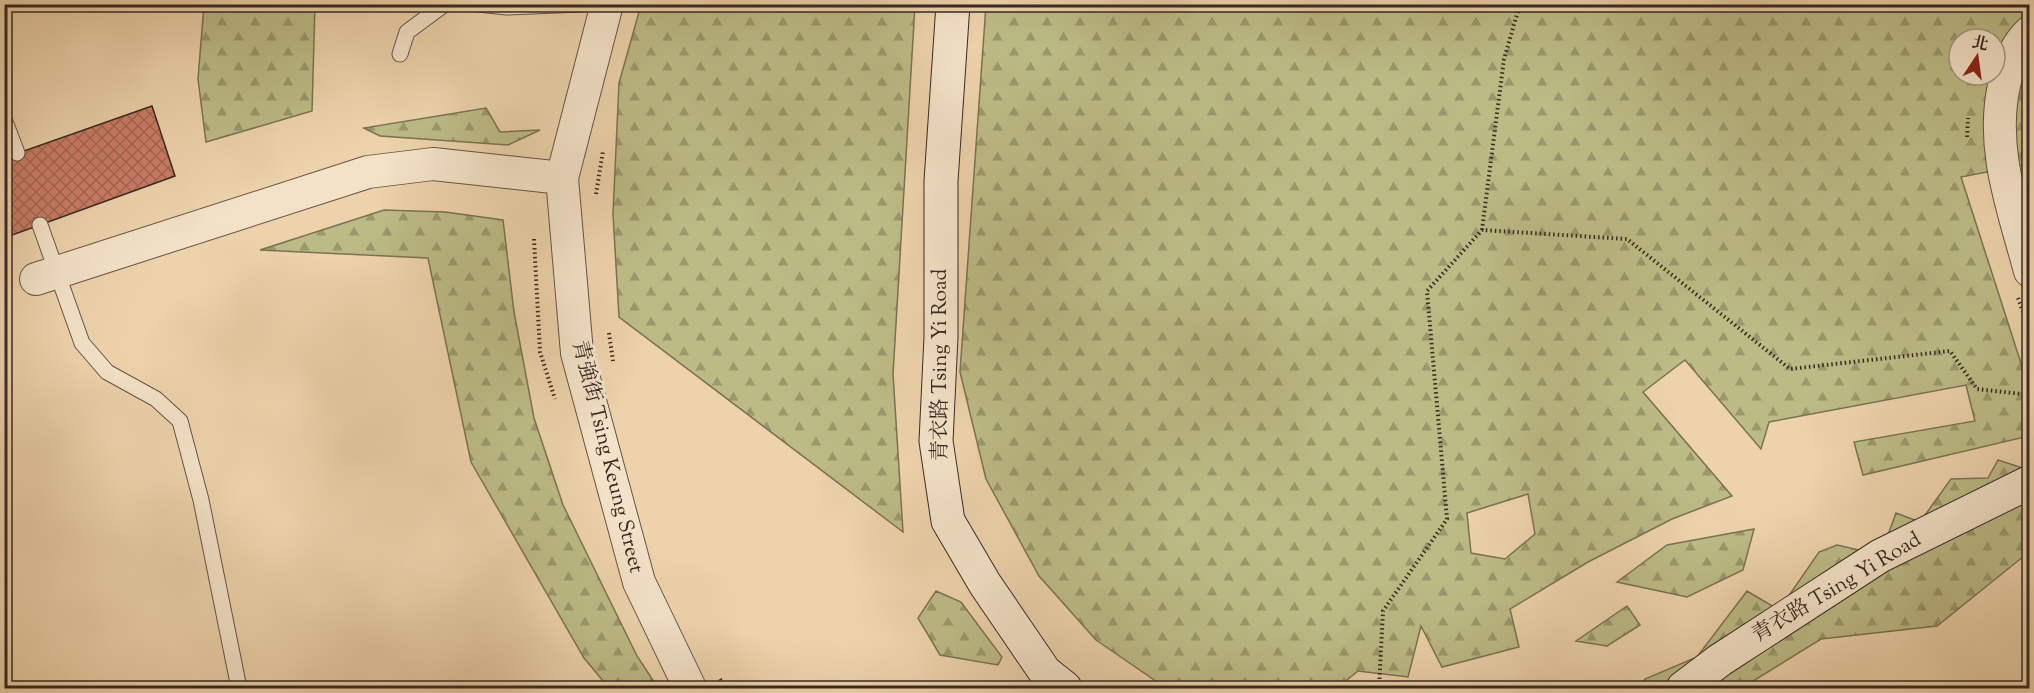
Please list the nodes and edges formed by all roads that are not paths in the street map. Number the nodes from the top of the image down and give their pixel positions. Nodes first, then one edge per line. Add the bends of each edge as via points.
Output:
1 (445, 4) edge
2 (478, 4) edge
3 (581, 4) edge
4 (607, 4) edge
5 (953, 4) edge
6 (2030, 32) edge
7 (400, 54) dead end
8 (4, 119) edge
9 (16, 153) dead end
10 (562, 178) junction
11 (40, 225) dead end
12 (2030, 271) edge
13 (47, 275) junction
14 (2030, 482) edge
15 (239, 688) edge
16 (690, 688) edge
17 (1065, 688) edge
18 (1683, 688) edge

1 - 7 lane via 407,32
2 - 3 lane
4 - 10 street, 青強街 Tsing Keung Street
5 - 17 main road, 青衣路 Tsing Yi Road via 941,182 936,441 948,521 1045,672
6 - 12 street via 2018,43 2009,65 2001,96 1998,134 2003,171
8 - 9 lane
10 - 13 street via 433,164 368,172
10 - 16 street, 青強街 Tsing Keung Street via 577,353 639,582
11 - 13 lane
13 - 15 lane via 82,343 107,372 156,399 180,421 201,500
14 - 18 main road, 青衣路 Tsing Yi Road via 1880,556

